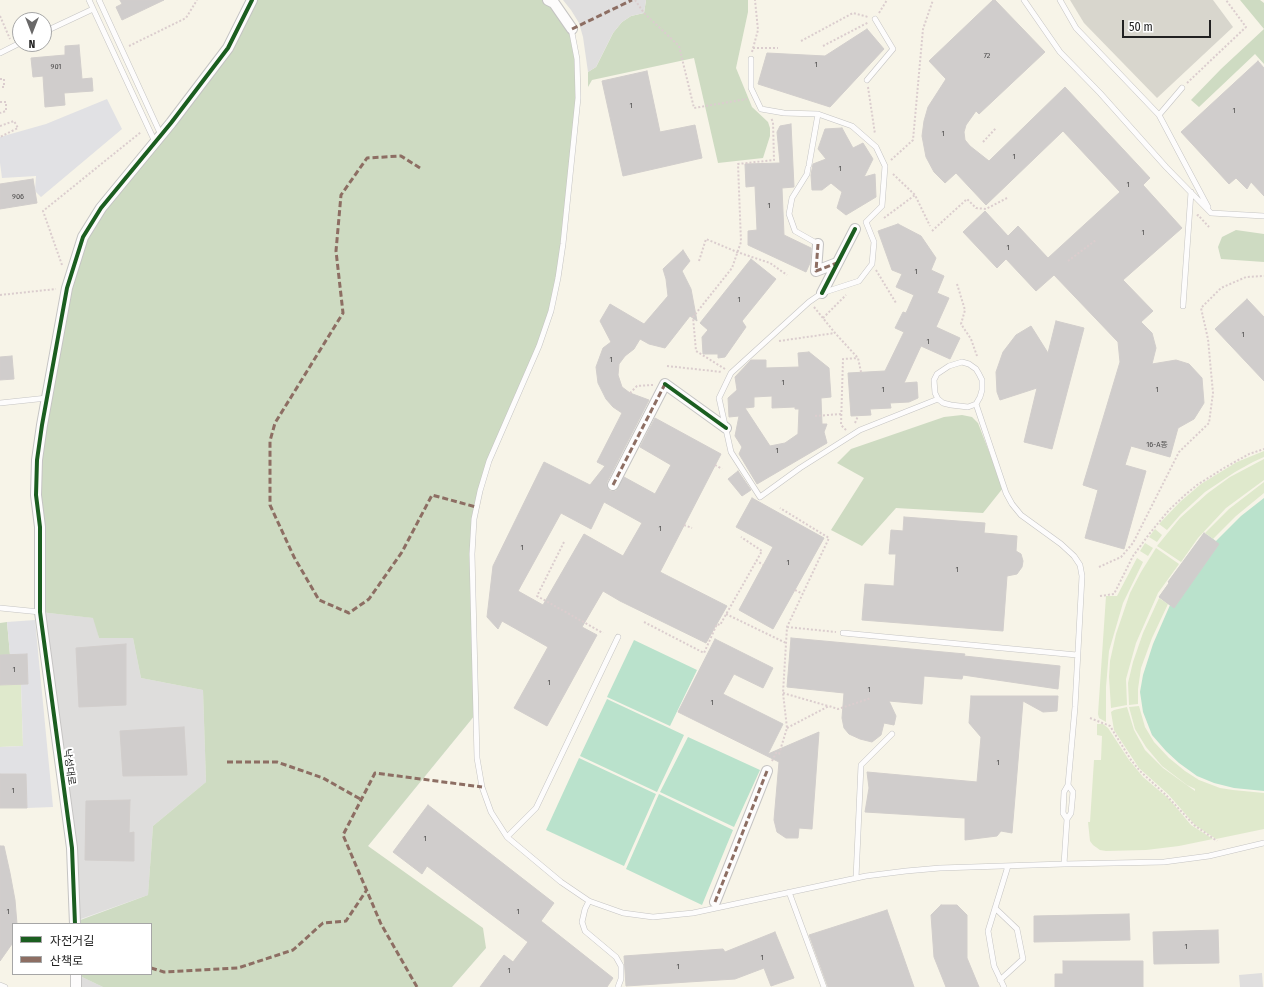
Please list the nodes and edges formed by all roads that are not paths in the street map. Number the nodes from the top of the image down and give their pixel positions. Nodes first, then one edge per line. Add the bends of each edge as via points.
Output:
1 (89, 0) edge
2 (99, 0) edge
3 (252, 0) edge
4 (548, 0) edge
5 (1024, 0) edge
6 (1060, 0) edge
7 (93, 8) junction
8 (875, 19) road end
9 (52, 28) edge
10 (12, 47) edge
11 (0, 53) edge
12 (751, 59) road end
13 (867, 80) road end
14 (203, 82) joint
15 (1182, 88) road end
16 (818, 114) junction
17 (1159, 115) junction
18 (170, 124) joint
19 (158, 139) junction
20 (1190, 192) junction
21 (101, 208) joint
22 (1211, 213) junction
23 (1264, 216) edge
24 (854, 229) dead end
25 (818, 244) joint
26 (836, 263) junction
27 (822, 292) junction
28 (1183, 306) dead end
29 (48, 398) junction
30 (938, 399) junction
31 (0, 403) edge
32 (976, 404) junction
33 (726, 428) junction
34 (612, 484) dead end
35 (0, 608) edge
36 (40, 612) junction
37 (843, 633) road end
38 (618, 637) dead end
39 (1077, 655) junction
40 (892, 734) dead end
41 (766, 771) road end
42 (1068, 785) junction
43 (1067, 819) junction
44 (507, 837) junction
45 (1264, 843) edge
46 (72, 848) joint
47 (1064, 864) junction
48 (1008, 866) junction
49 (856, 878) junction
50 (789, 892) junction
51 (589, 901) junction
52 (715, 902) dead end
53 (995, 908) junction
54 (75, 923) edge
55 (76, 975) edge
56 (1000, 980) junction
57 (0, 985) edge
58 (5, 987) edge
59 (76, 987) edge
60 (618, 987) edge
61 (824, 987) edge
62 (1004, 987) edge

1 - 7 lane
2 - 19 lane
3 - 14 lane via 228,48
4 - 44 lane via 554,3 572,29 577,59 578,98 563,244 557,285 544,332 489,461 480,491 474,519 472,554 476,758 491,812
5 - 20 lane via 1060,52
6 - 17 lane via 1076,28
7 - 9 lane
7 - 19 lane via 148,126
8 - 13 lane via 893,49
10 - 11 lane
12 - 16 lane via 751,88 761,109
14 - 18 street
15 - 17 lane
16 - 25 lane via 807,174 792,198 788,214 795,231
16 - 27 lane via 852,126 876,147 885,166 882,206 866,222 874,242 872,264 859,281
17 - 22 lane
18 - 19 lane
19 - 21 street
20 - 22 lane
20 - 28 lane
21 - 29 lane, 낙성대로 via 83,237 67,288
22 - 23 lane
24 - 26 street
25 - 26 street via 816,271
26 - 27 street
27 - 33 lane via 731,373 720,398
29 - 31 lane
29 - 36 lane, 낙성대로 via 37,460
30 - 32 lane via 943,403 959,406 968,407
30 - 32 lane via 934,387 937,374 948,366 962,362 969,364 980,374 982,390
30 - 33 lane via 860,430 760,497 731,452
32 - 39 lane via 1012,504 1021,515 1061,544 1080,565 1082,576
33 - 34 street via 665,384
35 - 36 lane
36 - 46 lane, 낙성대로
37 - 39 lane
38 - 44 lane via 536,808
39 - 42 lane
40 - 49 lane via 861,764
41 - 52 street
42 - 43 lane via 1064,792 1063,813
42 - 43 lane via 1073,792 1071,813
43 - 47 lane
44 - 51 lane via 561,882
45 - 47 lane via 1209,856 1164,862
46 - 54 street
47 - 48 lane
48 - 49 lane via 920,870
48 - 53 lane
49 - 50 lane
50 - 51 lane via 693,913 653,916 623,913
50 - 61 lane
51 - 60 lane via 582,922 585,931 616,957 621,966
53 - 56 lane via 988,931 994,966
53 - 56 lane via 1017,929 1023,959
55 - 59 lane
56 - 62 lane
57 - 58 lane

